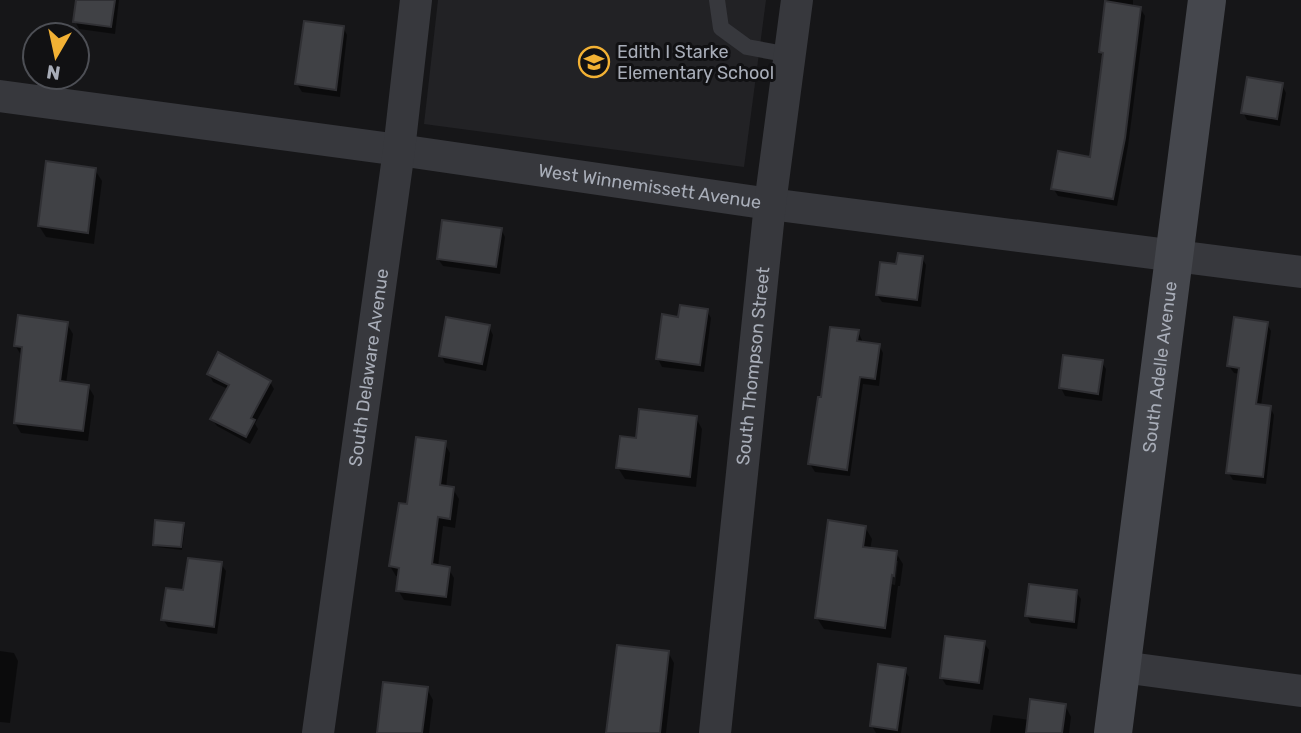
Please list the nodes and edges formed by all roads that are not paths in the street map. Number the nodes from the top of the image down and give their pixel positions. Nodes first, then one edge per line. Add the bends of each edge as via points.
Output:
1 (416, 0) edge
2 (717, 0) edge
3 (797, 0) edge
4 (1208, 0) edge
5 (790, 55) junction
6 (0, 96) edge
7 (399, 150) junction
8 (771, 204) junction
9 (1174, 256) junction
10 (1301, 272) edge
11 (1122, 667) junction
12 (1301, 691) edge
13 (318, 733) edge
14 (715, 733) edge
15 (1113, 733) edge

1 - 7 street, South Delaware Avenue
2 - 5 lane via 721,28 747,47
3 - 5 street, South Thompson Street
4 - 9 street, South Adelle Avenue
5 - 8 street, South Thompson Street
6 - 7 street, West Winnemissett Avenue
7 - 8 street, West Winnemissett Avenue
7 - 13 street, South Delaware Avenue
8 - 9 street, West Winnemissett Avenue
8 - 14 street, South Thompson Street
9 - 10 street, West Winnemissett Avenue
9 - 11 street, South Adelle Avenue
11 - 12 street
11 - 15 street, South Adelle Avenue

